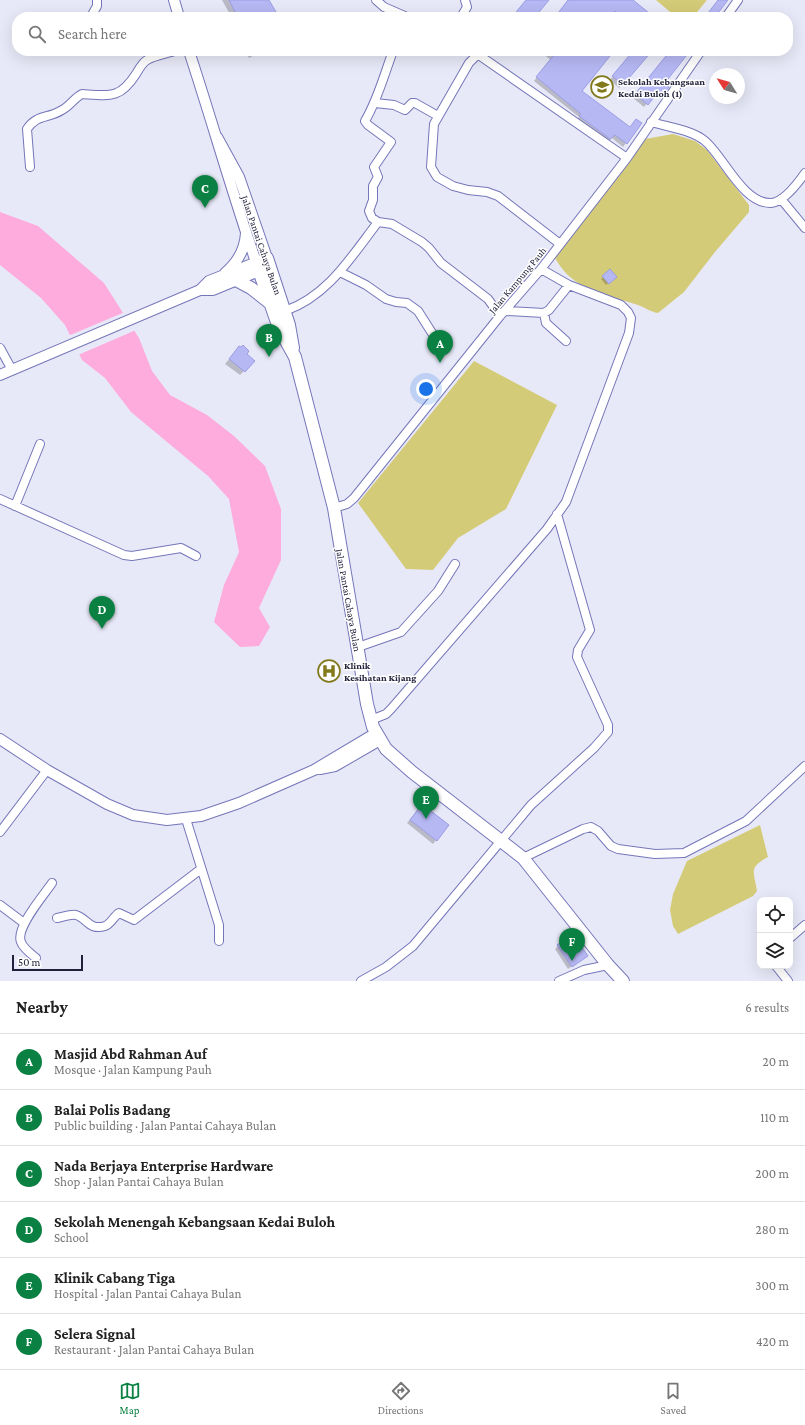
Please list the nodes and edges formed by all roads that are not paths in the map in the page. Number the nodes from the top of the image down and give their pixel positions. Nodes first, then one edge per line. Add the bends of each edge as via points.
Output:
1 (97, 0) edge
2 (174, 0) edge
3 (376, 0) edge
4 (464, 0) edge
5 (738, 0) edge
6 (94, 12) edge
7 (178, 12) edge
8 (395, 12) edge
9 (464, 12) edge
10 (730, 12) edge
11 (158, 56) edge
12 (191, 56) edge
13 (391, 56) edge
14 (473, 56) edge
15 (481, 56) edge
16 (697, 56) edge
17 (375, 103) junction
18 (438, 116) junction
19 (651, 122) junction
20 (217, 137) junction
21 (627, 158) junction
22 (30, 167) dead end
23 (804, 177) edge
24 (781, 199) junction
25 (378, 222) junction
26 (805, 228) edge
27 (246, 233) junction
28 (560, 244) junction
29 (263, 264) junction
30 (541, 269) junction
31 (340, 272) junction
32 (222, 276) junction
33 (236, 280) junction
34 (569, 285) junction
35 (200, 290) junction
36 (272, 310) junction
37 (285, 311) junction
38 (503, 313) junction
39 (544, 313) junction
40 (566, 340) dead end
41 (443, 343) dead end
42 (0, 348) edge
43 (292, 353) junction
44 (12, 370) junction
45 (0, 375) edge
46 (40, 444) dead end
47 (0, 499) edge
48 (15, 506) junction
49 (334, 508) junction
50 (557, 514) junction
51 (196, 556) dead end
52 (456, 564) dead end
53 (358, 647) junction
54 (371, 720) junction
55 (378, 737) junction
56 (0, 739) edge
57 (805, 766) edge
58 (47, 770) junction
59 (186, 819) junction
60 (0, 832) edge
61 (500, 840) junction
62 (523, 858) junction
63 (201, 869) junction
64 (52, 883) dead end
65 (0, 905) edge
66 (57, 918) dead end
67 (24, 923) junction
68 (805, 925) edge
69 (793, 935) edge
70 (219, 941) dead end
71 (36, 958) dead end
72 (608, 965) junction
73 (778, 969) edge
74 (362, 981) edge
75 (559, 981) edge
76 (623, 981) edge
77 (788, 981) edge

1 - 6 street
2 - 7 street
3 - 8 street
4 - 9 street via 467,6
5 - 10 street
11 - 22 street via 143,63 128,87 121,92 108,96 82,94 63,110 32,122 26,129
12 - 20 street, Jalan Pantai Cahaya Bulan
13 - 17 street
14 - 18 street
15 - 21 street
16 - 19 street, Jalan Kampung Pauh
17 - 18 street via 394,105 405,110 412,103
17 - 25 street via 365,122 391,142 374,167 377,178 373,186 373,200 369,211 372,218
18 - 28 street via 433,129 434,149 431,167 437,177 461,189 498,196
19 - 21 street, Jalan Kampung Pauh
19 - 24 street via 694,134 705,141 747,192 757,199 771,203
20 - 27 street, Jalan Pantai Cahaya Bulan
20 - 29 street, Jalan Pantai Cahaya Bulan via 239,178
21 - 28 street, Jalan Kampung Pauh
23 - 24 street
24 - 26 street
25 - 31 street
25 - 38 street via 392,224 422,242 441,264
27 - 29 street, Jalan Pantai Cahaya Bulan
27 - 32 street via 246,241 239,256
28 - 30 street, Jalan Kampung Pauh
29 - 32 street
29 - 33 street
29 - 36 main road, Jalan Pantai Cahaya Bulan
29 - 37 main road, Jalan Pantai Cahaya Bulan
30 - 34 street
30 - 38 street, Jalan Kampung Pauh
31 - 37 street via 315,296
31 - 41 street via 386,299 407,303 418,311 432,333
32 - 35 street via 209,281
33 - 35 street via 213,290
33 - 36 main road via 257,292 270,303
34 - 39 street
34 - 50 street via 621,305 628,312 631,326 571,493
35 - 44 street
36 - 43 main road, Jalan Pantai Cahaya Bulan
37 - 43 main road, Jalan Pantai Cahaya Bulan via 290,325
38 - 39 street
38 - 49 street, Jalan Kampung Pauh via 358,494 347,504
39 - 40 street via 546,323
42 - 44 street
43 - 49 main road, Jalan Pantai Cahaya Bulan
44 - 45 street
46 - 48 street
47 - 48 street
48 - 51 street via 124,555 181,548
49 - 53 main road, Jalan Pantai Cahaya Bulan
50 - 54 street via 547,529 391,709
50 - 61 street via 590,630 578,650 577,657 608,725 608,732 531,805
52 - 53 street via 438,592 401,632
53 - 54 main road, Jalan Pantai Cahaya Bulan
54 - 55 main road, Jalan Pantai Cahaya Bulan
55 - 59 street via 314,770 239,803
55 - 61 main road, Jalan Pantai Cahaya Bulan via 395,758
56 - 58 street
57 - 62 street via 746,821 684,853 655,854 618,849 611,846 591,827 583,828
58 - 59 street via 106,804 133,815 167,820
58 - 60 street
59 - 63 street
61 - 62 main road, Jalan Pantai Cahaya Bulan
61 - 74 street via 413,946 386,967
62 - 72 main road, Jalan Pantai Cahaya Bulan
63 - 66 street via 134,920 119,913 106,925 94,926 78,915
63 - 70 street via 219,925
64 - 67 street
65 - 67 street
67 - 71 street via 21,944
68 - 69 street
72 - 75 street via 584,970
72 - 76 main road, Jalan Pantai Cahaya Bulan
73 - 77 street

